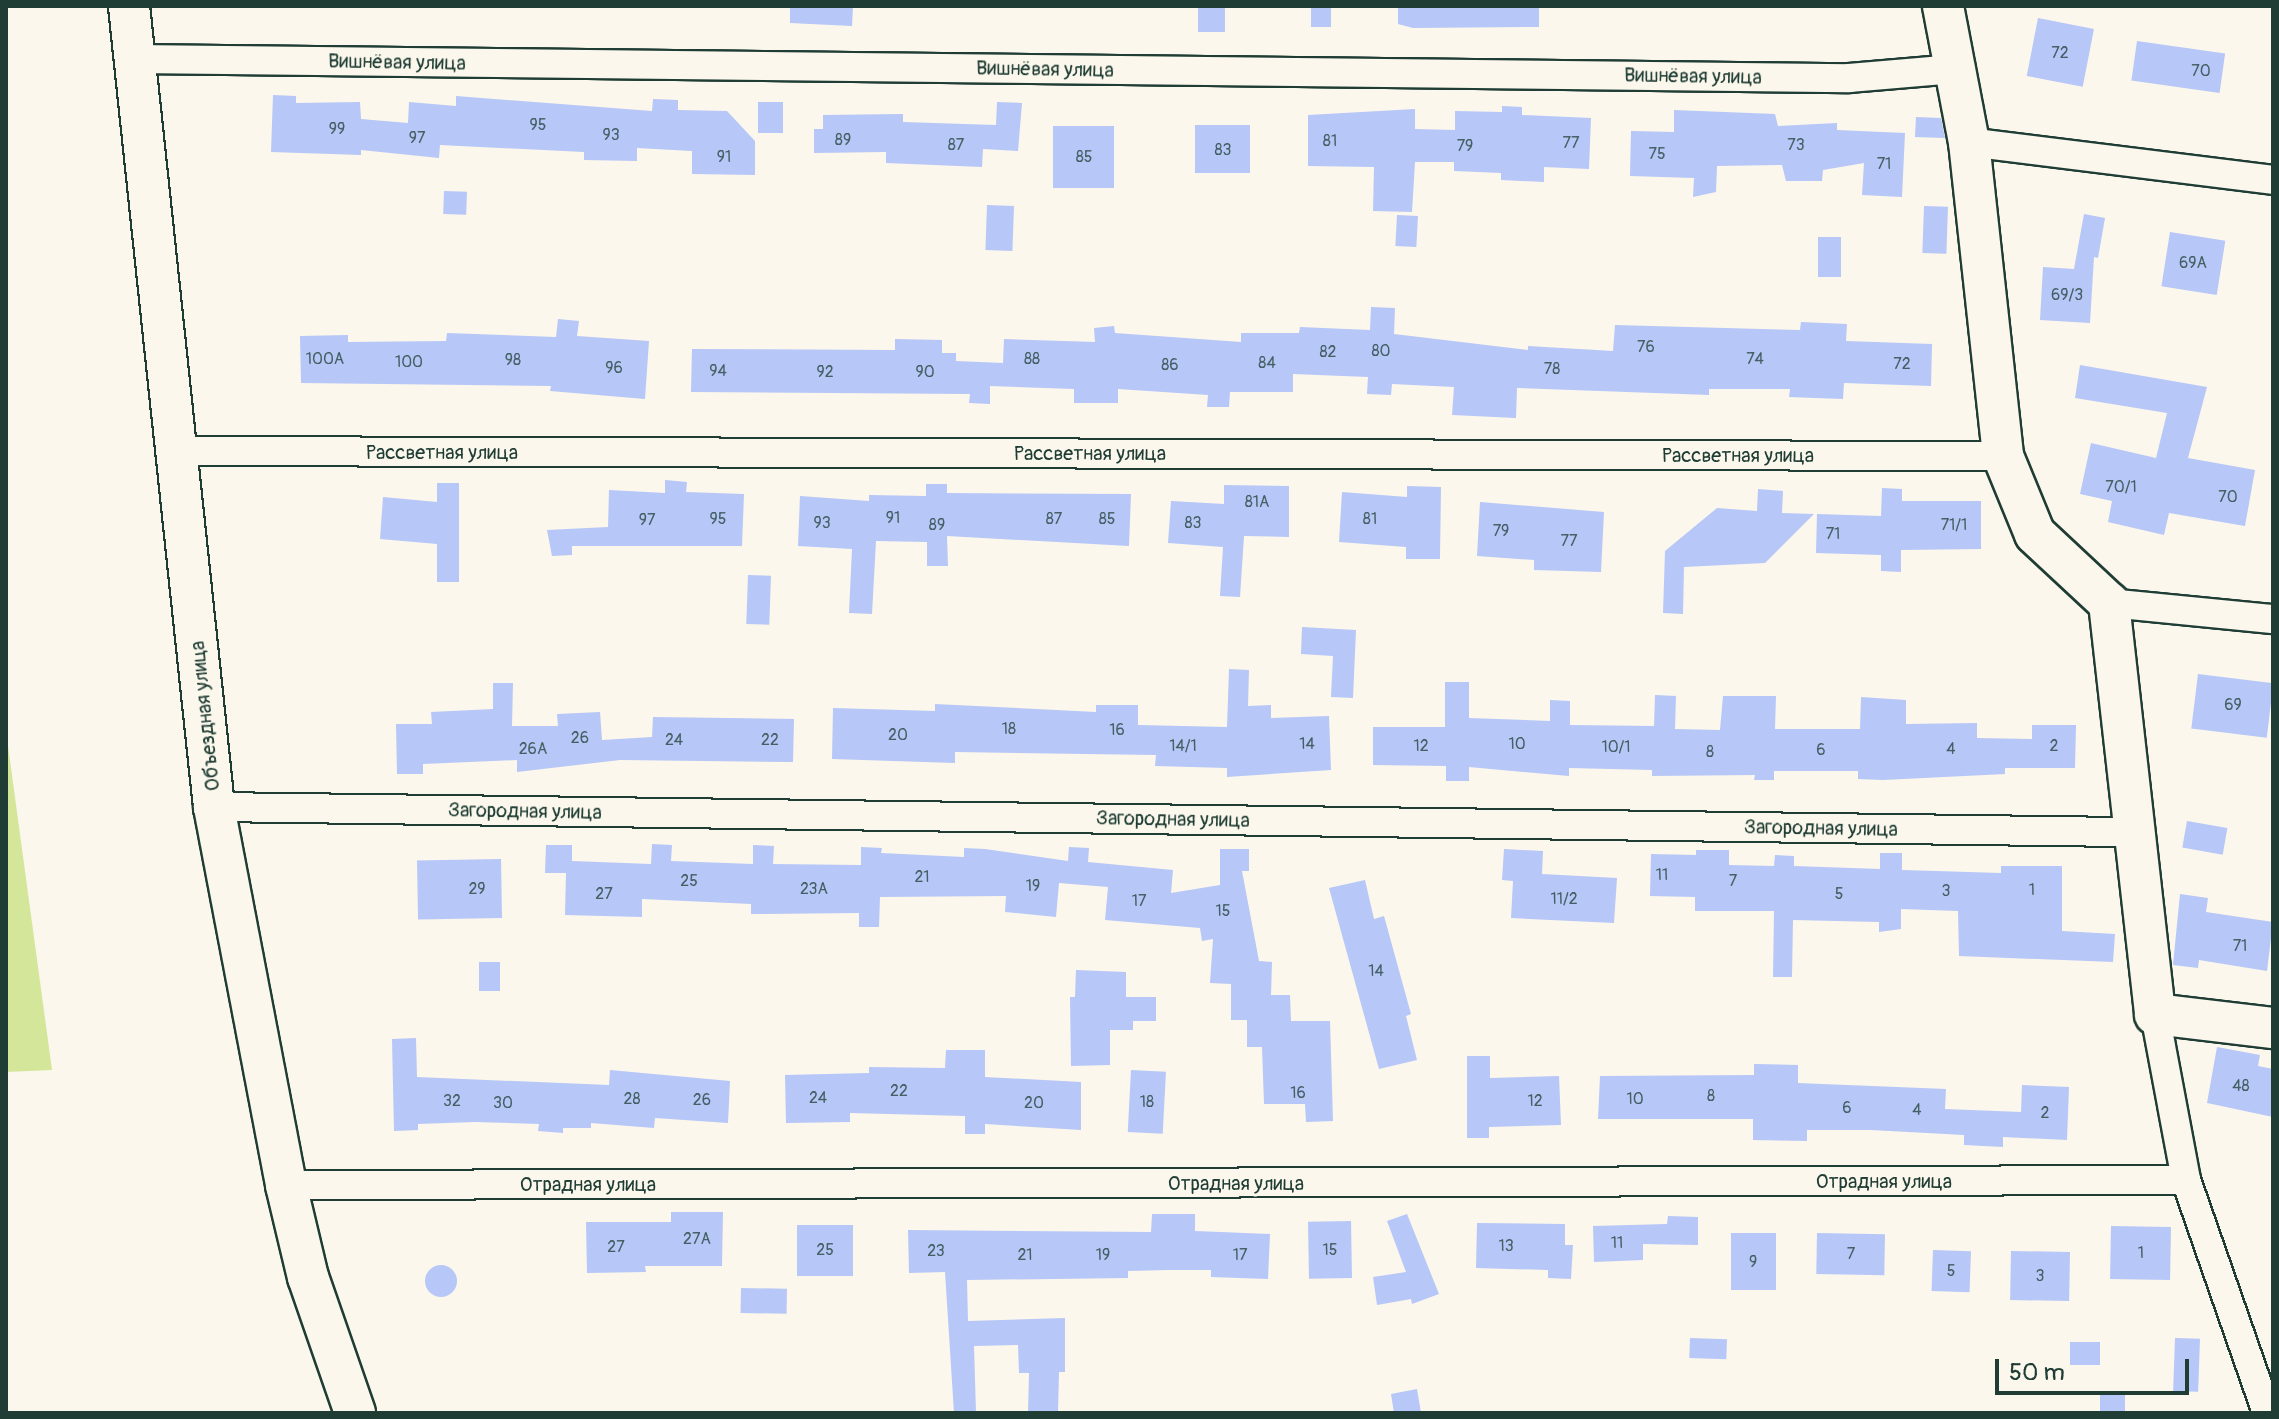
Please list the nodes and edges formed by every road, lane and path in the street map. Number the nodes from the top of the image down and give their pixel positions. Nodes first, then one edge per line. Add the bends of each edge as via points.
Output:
1 (129, 6) edge
2 (1943, 6) edge
3 (135, 59) junction
4 (1955, 69) junction
5 (1969, 142) junction
6 (2273, 180) edge
7 (177, 451) junction
8 (2003, 456) junction
9 (2109, 603) junction
10 (2273, 619) edge
11 (214, 807) junction
12 (2132, 832) junction
13 (2155, 1014) junction
14 (2273, 1028) edge
15 (2186, 1180) junction
16 (286, 1185) junction
17 (2266, 1399) edge
18 (355, 1413) edge

1 - 3 main road, Объездная улица
2 - 4 main road
3 - 4 street, Вишнёвая улица via 1849,78
3 - 7 main road, Объездная улица
4 - 5 main road
5 - 6 street
5 - 8 main road
7 - 8 street, Рассветная улица
7 - 11 main road, Объездная улица
8 - 9 main road via 2035,534
9 - 10 street
9 - 12 main road
11 - 12 street, Загородная улица
11 - 16 main road, Объездная улица
12 - 13 main road
13 - 14 main road
13 - 15 street
15 - 16 street, Отрадная улица
15 - 17 street
16 - 18 main road, Объездная улица via 308,1277

